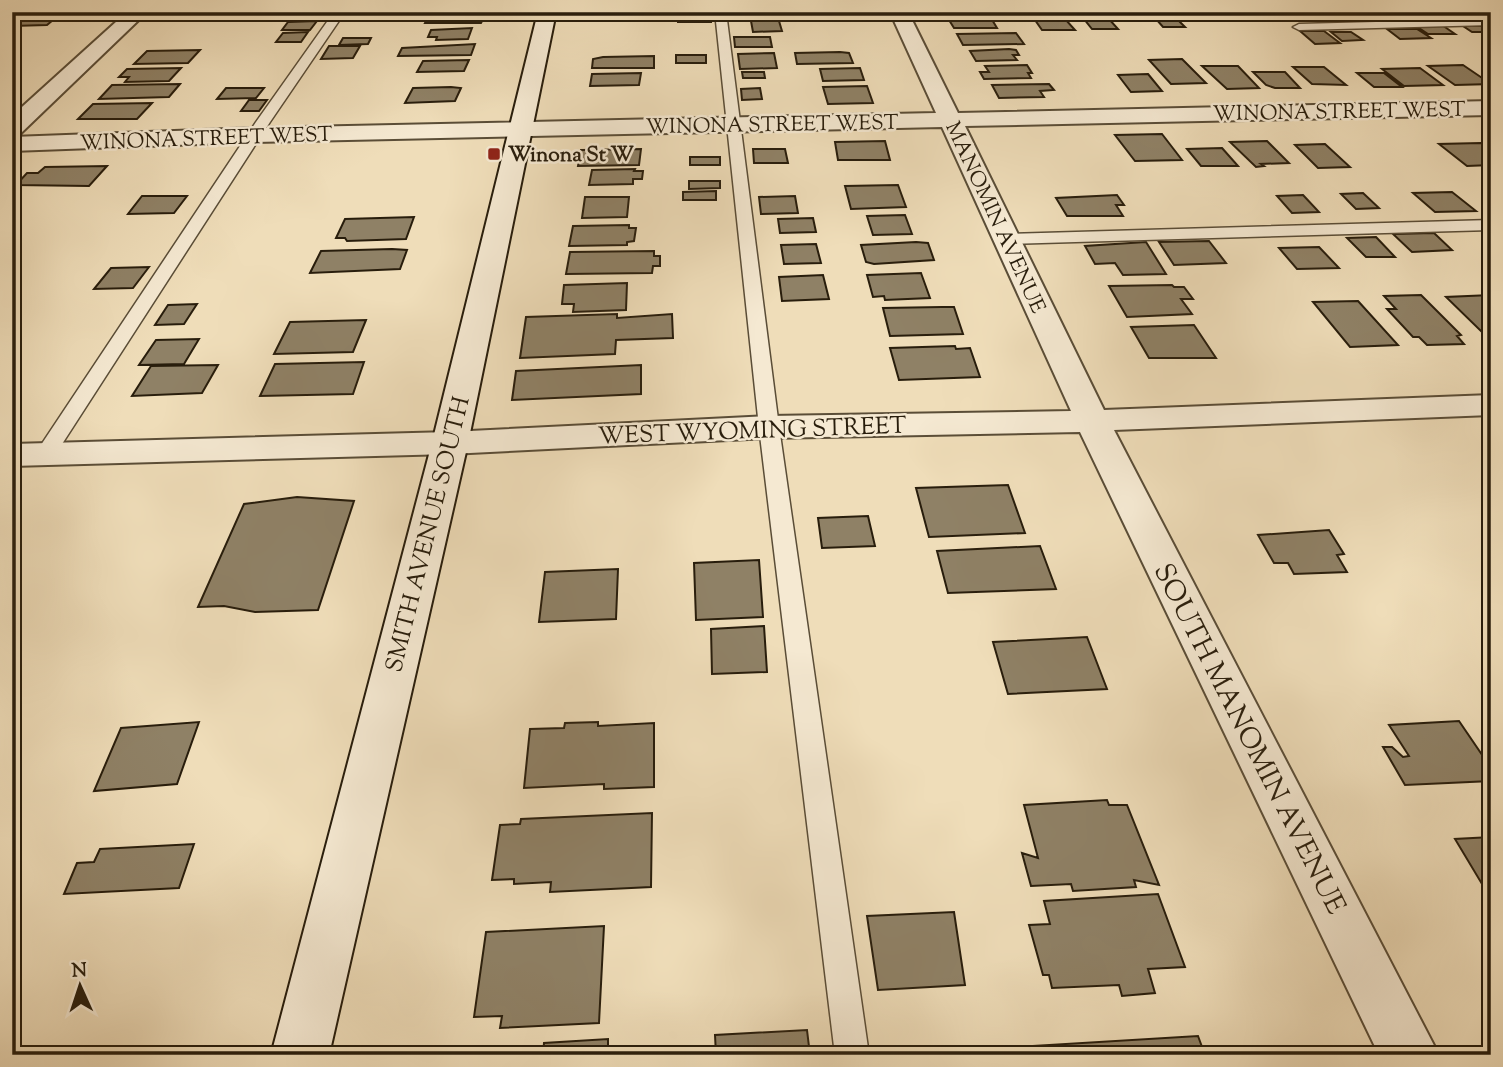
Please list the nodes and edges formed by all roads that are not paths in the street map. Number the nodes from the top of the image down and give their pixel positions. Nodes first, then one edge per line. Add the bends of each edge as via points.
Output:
1 (138, 12) edge
2 (340, 12) edge
3 (547, 12) edge
4 (719, 12) edge
5 (899, 12) edge
6 (1491, 22) edge
7 (1299, 27) dead end
8 (1491, 108) edge
9 (952, 121) junction
10 (732, 124) junction
11 (12, 129) edge
12 (520, 131) junction
13 (254, 135) junction
14 (12, 144) edge
15 (1491, 225) edge
16 (1005, 239) junction
17 (1491, 405) edge
18 (1092, 421) junction
19 (769, 427) junction
20 (450, 443) junction
21 (46, 453) junction
22 (12, 455) edge
23 (300, 1055) edge
24 (852, 1055) edge
25 (1410, 1055) edge

1 - 11 street
2 - 13 lane
3 - 12 street, SMITH AVENUE SOUTH
4 - 10 lane
5 - 9 street, MANOMIN AVENUE
6 - 7 lane
8 - 9 street, WINONA STREET WEST
9 - 10 street, WINONA STREET WEST
9 - 16 street, MANOMIN AVENUE
10 - 12 street, WINONA STREET WEST
10 - 19 lane
12 - 13 street, WINONA STREET WEST
12 - 20 street, SMITH AVENUE SOUTH
13 - 14 street, WINONA STREET WEST
13 - 21 lane
15 - 16 lane
16 - 18 street, MANOMIN AVENUE
17 - 18 street, WEST WYOMING STREET
18 - 19 street, WEST WYOMING STREET
18 - 25 street, SOUTH MANOMIN AVENUE
19 - 20 street, WEST WYOMING STREET
19 - 24 lane
20 - 21 street, WEST WYOMING STREET
20 - 23 street, SMITH AVENUE SOUTH
21 - 22 street, WEST WYOMING STREET

